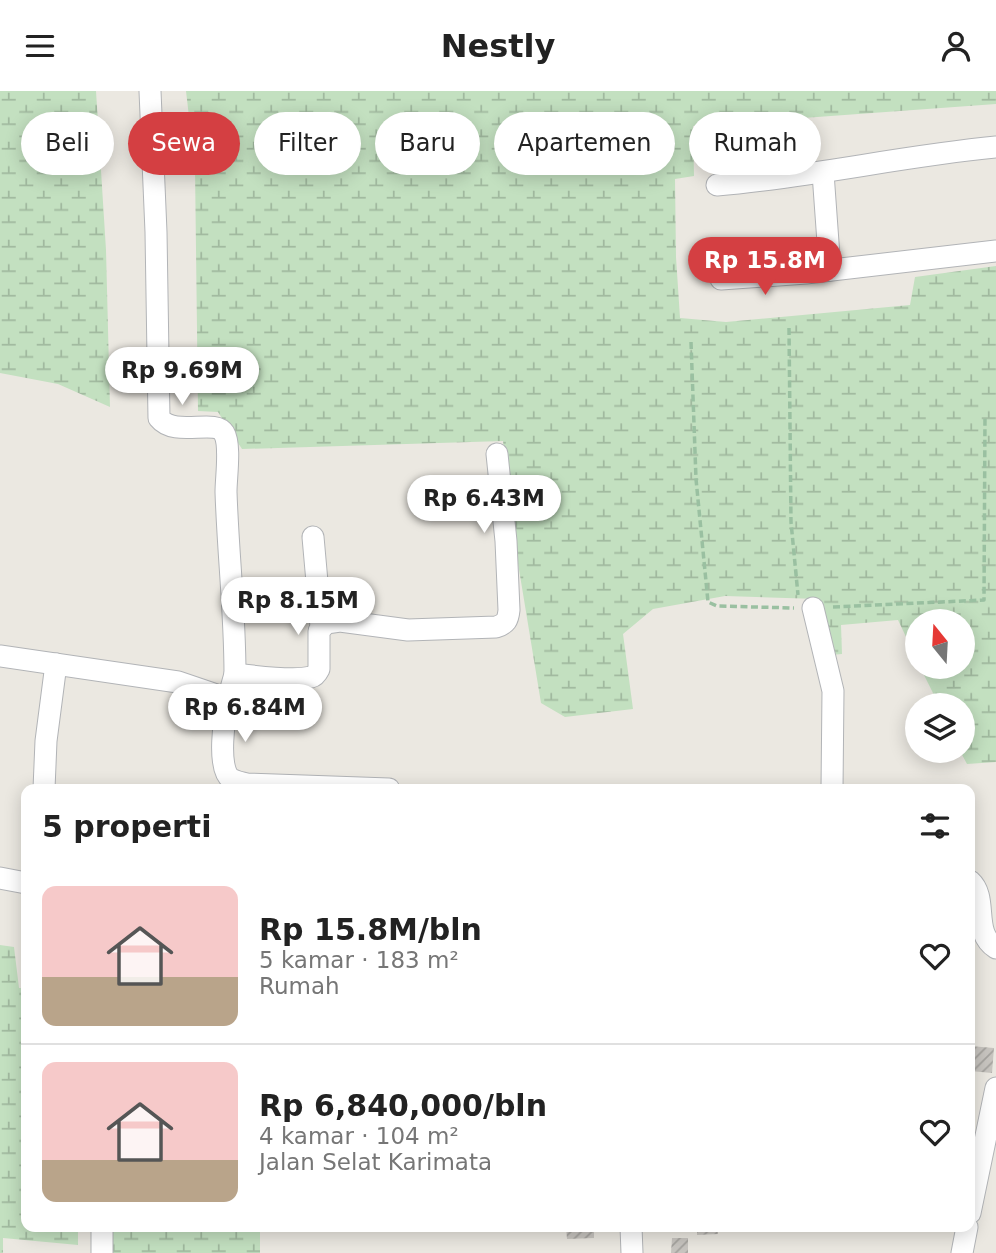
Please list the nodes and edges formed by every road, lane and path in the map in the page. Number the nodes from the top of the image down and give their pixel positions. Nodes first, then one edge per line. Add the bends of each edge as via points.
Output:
1 (150, 91) edge
2 (996, 147) edge
3 (823, 173) junction
4 (717, 185) dead end
5 (996, 251) edge
6 (830, 270) junction
7 (721, 279) dead end
8 (789, 328) dead end
9 (691, 342) dead end
10 (985, 416) dead end
11 (498, 454) dead end
12 (313, 537) dead end
13 (806, 608) junction
14 (321, 627) junction
15 (0, 656) edge
16 (57, 664) junction
17 (235, 674) junction
18 (228, 699) junction
19 (44, 784) edge
20 (247, 784) edge
21 (832, 784) edge
22 (0, 878) edge
23 (21, 882) edge
24 (975, 888) edge
25 (996, 948) edge
26 (996, 1087) edge
27 (975, 1189) edge
28 (102, 1232) edge
29 (631, 1232) edge
30 (966, 1232) edge
31 (102, 1253) edge
32 (632, 1253) edge
33 (962, 1253) edge

1 - 17 street via 159,418 174,427 216,427 224,433
2 - 3 street
3 - 4 street
3 - 6 street
5 - 6 street
6 - 7 street
8 - 13 path via 791,522
9 - 13 path via 696,479 708,602
10 - 13 path via 984,600
11 - 14 street via 509,610 503,625 408,630 340,621
12 - 14 street
13 - 21 street via 833,691
14 - 17 street via 319,669 311,677
15 - 16 street
16 - 18 street via 178,682
16 - 19 street
17 - 18 street
18 - 20 street via 223,768 230,778
22 - 23 street
24 - 25 street via 984,935
26 - 27 street
28 - 31 street
29 - 32 street
30 - 33 street

